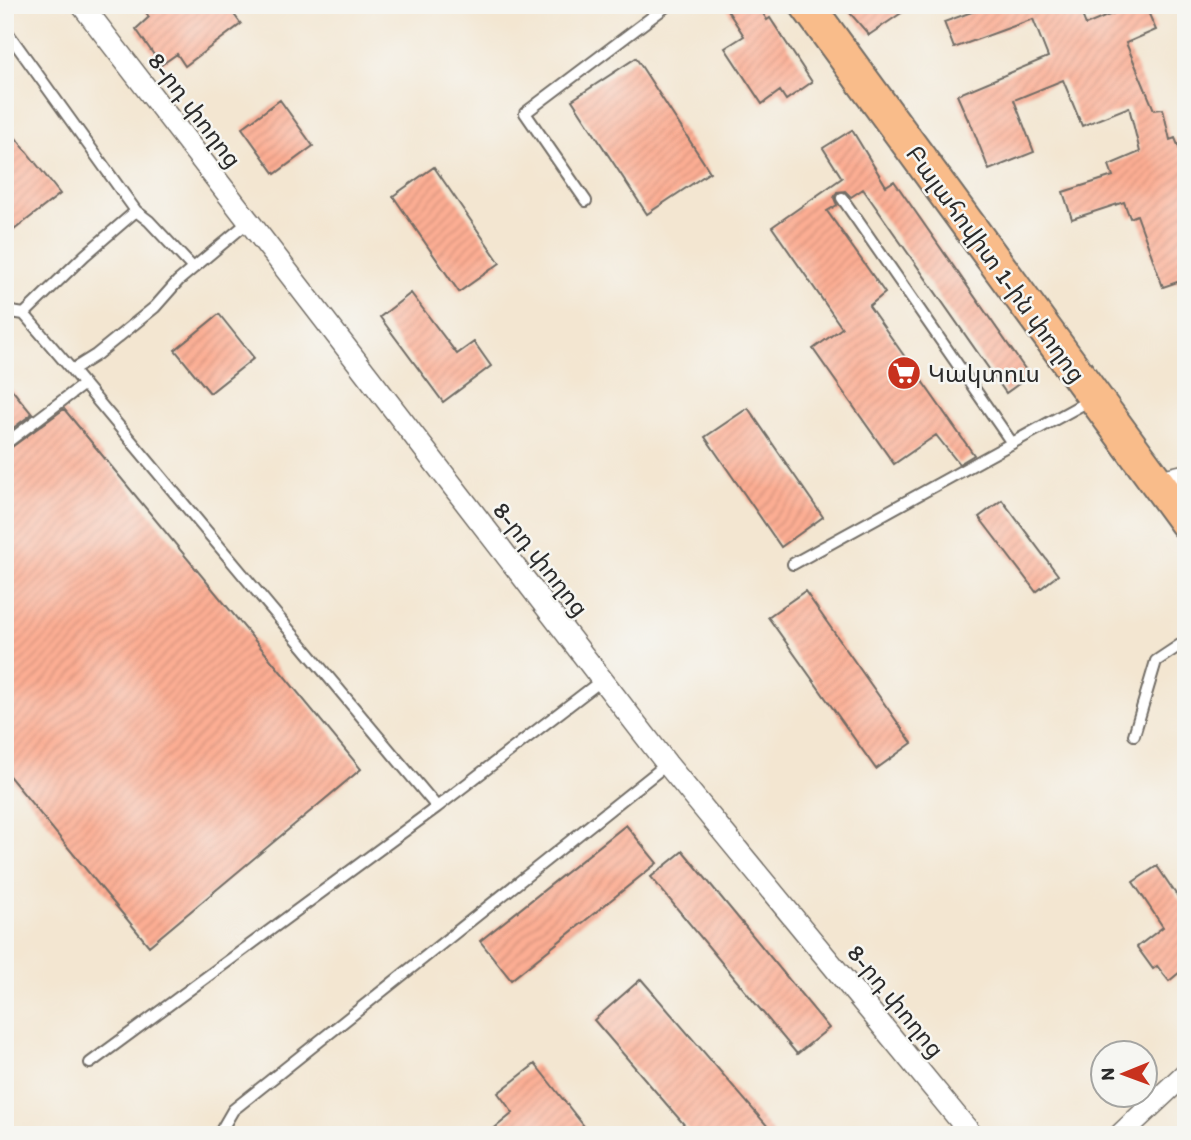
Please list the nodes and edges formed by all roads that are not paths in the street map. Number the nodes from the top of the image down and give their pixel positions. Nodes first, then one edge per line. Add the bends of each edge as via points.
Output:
1 (82, 5) edge
2 (668, 5) edge
3 (807, 5) edge
4 (5, 29) edge
5 (842, 198) dead end
6 (586, 201) dead end
7 (136, 211) junction
8 (247, 223) junction
9 (193, 268) junction
10 (5, 312) edge
11 (24, 314) junction
12 (72, 370) junction
13 (84, 384) junction
14 (1094, 398) junction
15 (1012, 443) junction
16 (5, 444) edge
17 (1171, 478) edge
18 (1186, 522) edge
19 (793, 564) dead end
20 (1186, 641) edge
21 (602, 680) junction
22 (1134, 735) dead end
23 (667, 764) junction
24 (437, 807) junction
25 (90, 1063) dead end
26 (1186, 1073) edge
27 (222, 1135) edge
28 (972, 1135) edge
29 (1120, 1135) edge

1 - 8 street, 8-րդ փողոց
2 - 6 lane via 525,113
3 - 14 main road, Բալահովիտ 1-ին փողոց
4 - 7 lane
5 - 15 lane
7 - 9 lane
7 - 11 lane
8 - 9 lane
8 - 21 street, 8-րդ փողոց
9 - 12 lane via 155,307
10 - 11 lane
11 - 12 lane
12 - 13 lane
13 - 16 lane
13 - 24 lane
14 - 15 lane
14 - 17 main road, Բալահովիտ 1-ին փողոց
15 - 19 lane
17 - 18 main road, Բալահովիտ 1-ին փողոց
20 - 22 lane via 1156,662
21 - 23 street, 8-րդ փողոց
21 - 24 lane
23 - 27 lane via 233,1110
23 - 28 street, 8-րդ փողոց
24 - 25 lane
26 - 29 street

